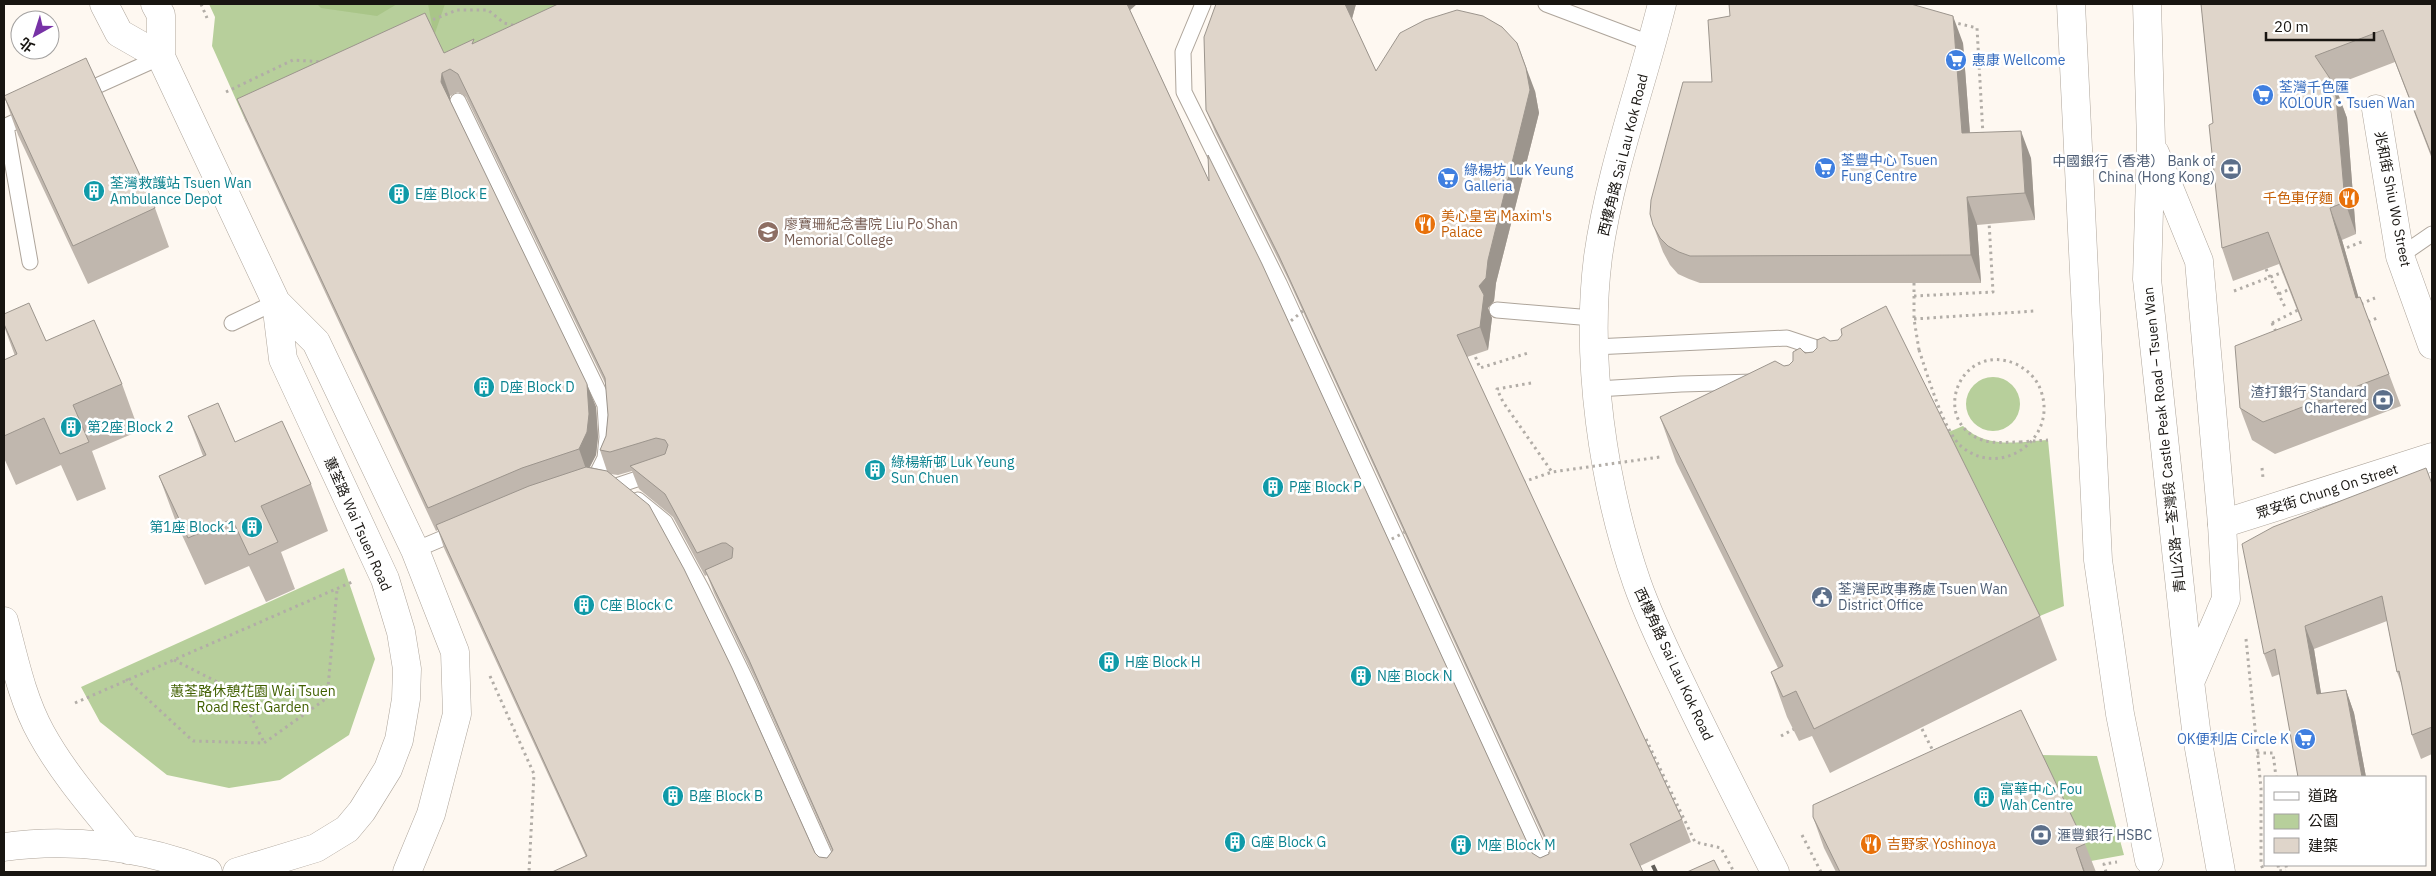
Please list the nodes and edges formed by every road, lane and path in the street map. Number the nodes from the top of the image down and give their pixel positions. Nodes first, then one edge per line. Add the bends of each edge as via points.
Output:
1 (104, 4) edge
2 (155, 4) edge
3 (201, 4) edge
4 (485, 4) edge
5 (1203, 4) edge
6 (1546, 4) edge
7 (1662, 4) edge
8 (2071, 4) edge
9 (2147, 4) edge
10 (488, 10) junction
11 (207, 18) dead end
12 (1948, 21) edge
13 (421, 26) edge
14 (523, 28) edge
15 (1652, 44) junction
16 (162, 57) junction
17 (326, 62) edge
18 (226, 92) dead end
19 (68, 98) edge
20 (458, 101) edge
21 (42, 110) edge
22 (2376, 110) dead end
23 (2151, 142) junction
24 (1984, 145) edge
25 (1988, 214) edge
26 (2432, 234) edge
27 (2364, 241) dead end
28 (2336, 252) edge
29 (2400, 256) junction
30 (30, 262) dead end
31 (2266, 269) dead end
32 (2290, 270) edge
33 (1914, 283) edge
34 (2294, 287) edge
35 (2226, 294) dead end
36 (2279, 294) junction
37 (1914, 296) junction
38 (2375, 298) dead end
39 (276, 302) junction
40 (2308, 306) edge
41 (2358, 306) edge
42 (1309, 307) edge
43 (2286, 309) edge
44 (1497, 310) dead end
45 (2035, 311) dead end
46 (2378, 317) dead end
47 (1592, 318) junction
48 (1914, 319) junction
49 (232, 323) dead end
50 (2360, 325) edge
51 (1283, 327) edge
52 (1787, 338) junction
53 (2279, 340) edge
54 (2432, 345) edge
55 (1472, 347) edge
56 (1594, 347) junction
57 (1528, 353) dead end
58 (1810, 363) edge
59 (1844, 370) edge
60 (1531, 383) dead end
61 (1764, 384) edge
62 (1597, 389) junction
63 (2048, 440) dead end
64 (1660, 457) edge
65 (2432, 457) edge
66 (667, 470) edge
67 (1552, 472) junction
68 (594, 480) junction
69 (1523, 482) edge
70 (618, 485) junction
71 (577, 486) edge
72 (2222, 524) junction
73 (474, 525) edge
74 (1410, 530) edge
75 (1385, 542) edge
76 (415, 550) junction
77 (357, 580) dead end
78 (717, 581) edge
79 (701, 588) junction
80 (337, 590) junction
81 (4, 621) edge
82 (2246, 635) dead end
83 (174, 660) junction
84 (488, 671) dead end
85 (126, 679) junction
86 (2190, 681) junction
87 (75, 703) dead end
88 (1799, 726) edge
89 (1922, 728) dead end
90 (1781, 736) edge
91 (1646, 739) edge
92 (264, 743) junction
93 (2257, 753) junction
94 (1937, 759) edge
95 (2276, 776) edge
96 (1802, 835) dead end
97 (4, 847) edge
98 (128, 850) junction
99 (2149, 860) dead end
100 (2104, 864) dead end
101 (2278, 866) edge
102 (2287, 871) edge
103 (208, 872) edge
104 (237, 872) edge
105 (407, 872) edge
106 (529, 872) edge
107 (832, 872) edge
108 (1549, 872) edge
109 (1732, 872) edge
110 (1775, 872) edge
111 (1821, 872) edge
112 (2106, 872) edge
113 (2221, 872) edge
114 (2264, 872) edge

1 - 16 main road via 119,34
2 - 16 main road, 蕙荃路 Wai Tsuen Road via 161,15
3 - 11 path
4 - 10 path
5 - 108 lane via 1183,52 1184,92 1279,283
6 - 15 lane
7 - 15 main road, 西樓角路 Sai Lau Kok Road
8 - 99 main road via 2098,560 2120,714
9 - 23 main road, 青山公路－荃灣段 Castle Peak Road – Tsuen Wan
10 - 13 path via 457,10
10 - 14 path via 504,23
12 - 24 path via 1977,28
15 - 47 main road, 西樓角路 Sai Lau Kok Road via 1609,198 1598,257
16 - 19 lane
16 - 39 main road, 蕙荃路 Wai Tsuen Road
17 - 18 path via 293,60
20 - 68 lane via 604,404 605,458
21 - 30 lane via 6,126
22 - 29 main road, 兆和街 Shiu Wo Street
23 - 72 main road via 2199,261
23 - 86 main road, 青山公路－荃灣段 Castle Peak Road – Tsuen Wan via 2147,279
25 - 37 path via 1993,292
26 - 29 lane
27 - 28 path
29 - 54 main road, 兆和街 Shiu Wo Street
31 - 36 path, bridge
32 - 35 path
33 - 37 path
34 - 36 path, bridge
36 - 43 path, bridge
37 - 48 path
38 - 41 path
39 - 49 lane
39 - 76 main road, 蕙荃路 Wai Tsuen Road via 316,342
39 - 104 main road, 蕙荃路 Wai Tsuen Road via 283,359 385,579 401,632 407,669 406,699 399,740 388,769 347,829 316,848
40 - 53 path, bridge via 2272,323
42 - 51 path, bridge
44 - 47 lane
45 - 48 path
46 - 50 path
47 - 56 main road, 西樓角路 Sai Lau Kok Road
48 - 63 path, bridge via 1919,350 1950,432 1960,446 1986,459 2011,456 2022,451 2038,434 2044,417 2044,399 2034,377 2011,362 1998,360 1984,361 1962,376 1955,395 1958,416 1972,434 1994,442 2020,442
52 - 56 lane
52 - 58 lane
52 - 59 lane via 1816,348
55 - 57 path via 1480,368
56 - 62 main road, 西樓角路 Sai Lau Kok Road
60 - 67 path via 1497,389
61 - 62 lane via 1745,381
62 - 110 main road, 西樓角路 Sai Lau Kok Road via 1606,457 1637,583 1666,652
64 - 67 path, bridge
65 - 72 main road, 眾安街 Chung On Street
66 - 70 lane
67 - 69 path, bridge
68 - 70 lane
68 - 71 lane
70 - 79 lane via 665,522
72 - 86 main road via 2226,599
73 - 76 lane
74 - 75 path, bridge
76 - 105 main road, 蕙荃路 Wai Tsuen Road via 455,652 457,714 431,814
77 - 80 path
78 - 79 lane
79 - 107 lane
80 - 83 path
80 - 92 path via 326,698
81 - 98 main road via 22,686 41,733 78,787
82 - 93 path
83 - 85 path
83 - 92 path via 239,693
84 - 106 path via 534,774
85 - 87 path
85 - 92 path via 193,741
86 - 113 main road, 青山公路－荃灣段 Castle Peak Road – Tsuen Wan
88 - 90 path
89 - 94 path
91 - 109 path via 1695,842 1721,848
93 - 95 path via 2273,753
93 - 114 path via 2261,788 2261,864
96 - 111 path
97 - 98 main road via 32,843 92,844
98 - 103 main road
100 - 112 path
101 - 102 path via 2279,871

